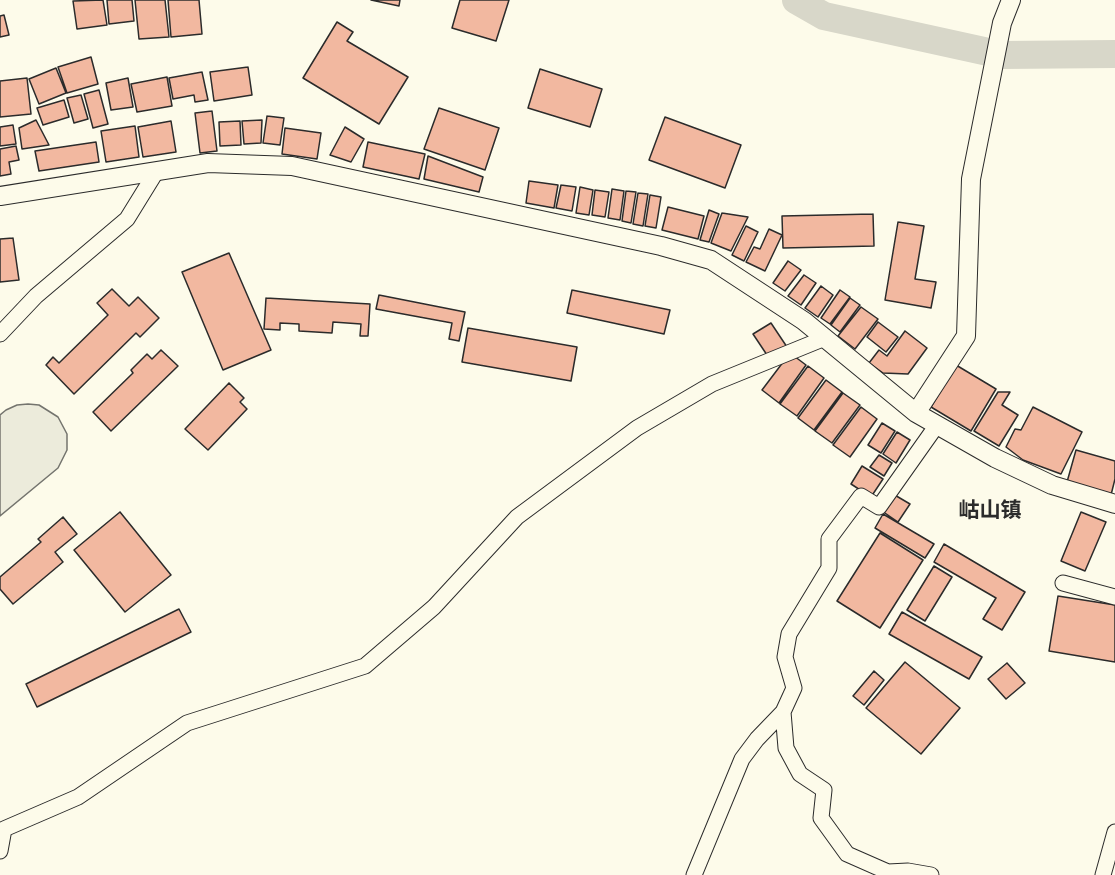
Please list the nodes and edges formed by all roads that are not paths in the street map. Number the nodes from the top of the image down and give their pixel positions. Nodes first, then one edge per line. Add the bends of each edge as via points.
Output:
1 (1011, 0) edge
2 (156, 172) junction
3 (0, 196) edge
4 (0, 334) edge
5 (825, 338) junction
6 (916, 413) junction
7 (937, 425) junction
8 (1115, 504) edge
9 (1063, 583) dead end
10 (1115, 597) edge
11 (783, 712) junction
12 (2, 831) edge
13 (1115, 832) edge
14 (0, 851) edge
15 (694, 875) edge
16 (932, 875) edge
17 (1103, 875) edge

1 - 6 street via 1002,23 970,179 966,336
2 - 3 street
2 - 4 street via 128,219 36,296
2 - 5 street via 208,163 292,166 661,246 711,260
5 - 6 street
5 - 12 street via 712,384 637,428 517,517 434,607 365,666 187,723 78,797
6 - 7 street
7 - 8 street via 1052,485
7 - 11 street via 879,507 861,496 829,539 829,568 789,634 785,657 794,688
9 - 10 street
11 - 15 street via 742,759
11 - 16 street via 786,748 800,774 824,790 821,818 847,855 888,872
12 - 14 street
13 - 17 street

